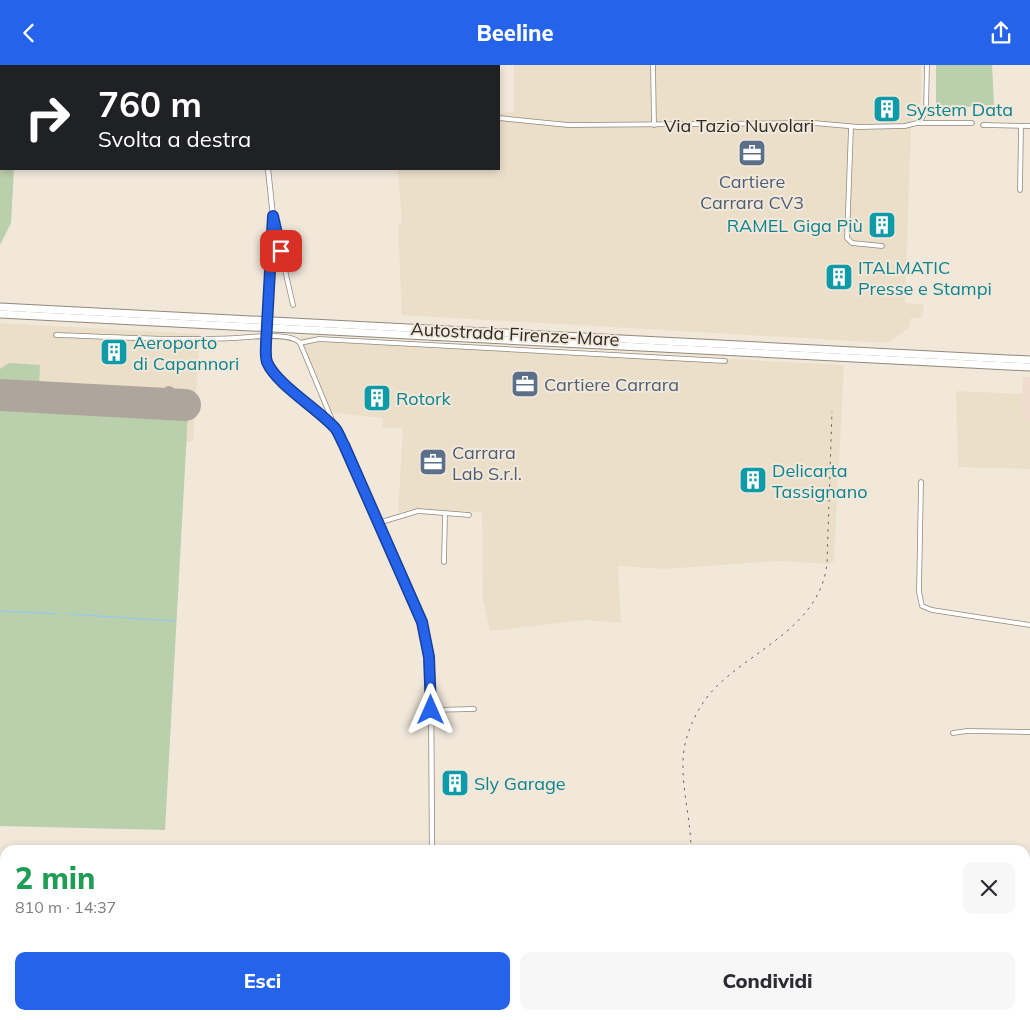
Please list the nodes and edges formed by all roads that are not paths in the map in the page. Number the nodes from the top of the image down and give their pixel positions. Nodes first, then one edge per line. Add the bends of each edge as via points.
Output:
1 (653, 65) edge
2 (927, 65) edge
3 (500, 118) edge
4 (917, 123) junction
5 (972, 123) dead end
6 (654, 125) junction
7 (983, 125) dead end
8 (1030, 125) edge
9 (1021, 126) junction
10 (850, 127) junction
11 (268, 170) edge
12 (1020, 190) dead end
13 (273, 216) junction
14 (882, 245) dead end
15 (293, 305) dead end
16 (0, 307) edge
17 (0, 314) edge
18 (56, 335) dead end
19 (300, 343) junction
20 (1030, 360) edge
21 (725, 361) dead end
22 (1030, 367) edge
23 (336, 429) junction
24 (921, 482) dead end
25 (445, 514) junction
26 (469, 515) dead end
27 (378, 523) junction
28 (444, 562) dead end
29 (1030, 625) edge
30 (474, 709) dead end
31 (431, 710) junction
32 (1030, 732) edge
33 (953, 733) dead end
34 (432, 845) edge

1 - 6 street
2 - 4 street via 926,111
3 - 6 street, Via Tazio Nuvolari via 568,125
4 - 5 street, Via Tazio Nuvolari
4 - 10 street, Via Tazio Nuvolari
6 - 10 street, Via Tazio Nuvolari via 814,123
7 - 9 street
8 - 9 street
9 - 12 street
10 - 14 street via 847,237 852,243
11 - 13 street
13 - 15 street
13 - 23 street, bridge via 266,357 273,372
16 - 20 highway, Autostrada Firenze-Mare
17 - 22 highway, Autostrada Firenze-Mare
18 - 19 street via 193,340 277,337 294,338
19 - 21 street via 319,339
19 - 23 street
23 - 27 street
24 - 29 street via 919,592 922,606
25 - 26 street
25 - 27 street via 415,511
25 - 28 street
27 - 31 street via 422,622 429,657
30 - 31 street
31 - 34 street
32 - 33 street

